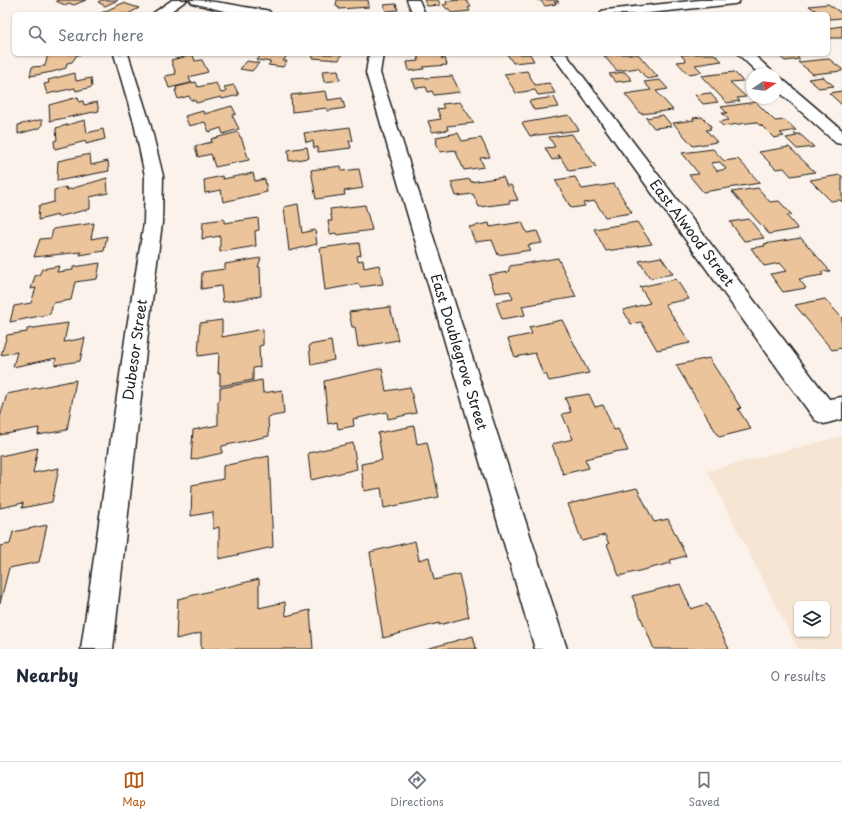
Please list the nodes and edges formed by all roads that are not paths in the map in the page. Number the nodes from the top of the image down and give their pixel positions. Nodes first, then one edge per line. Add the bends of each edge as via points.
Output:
1 (181, 0) edge
2 (196, 0) edge
3 (412, 0) edge
4 (734, 0) edge
5 (161, 12) edge
6 (250, 12) edge
7 (418, 12) edge
8 (624, 12) edge
9 (122, 56) edge
10 (376, 56) edge
11 (562, 56) edge
12 (747, 56) edge
13 (761, 68) edge
14 (782, 86) edge
15 (842, 139) edge
16 (833, 410) edge
17 (97, 649) edge
18 (551, 649) edge

1 - 5 street
2 - 6 street
3 - 7 street
4 - 8 street
9 - 17 street, Dubesor Street via 142,123 154,176 153,222
10 - 18 street, East Doublegrove Street via 373,73
11 - 16 street, East Alwood Street
12 - 13 street
14 - 15 street

